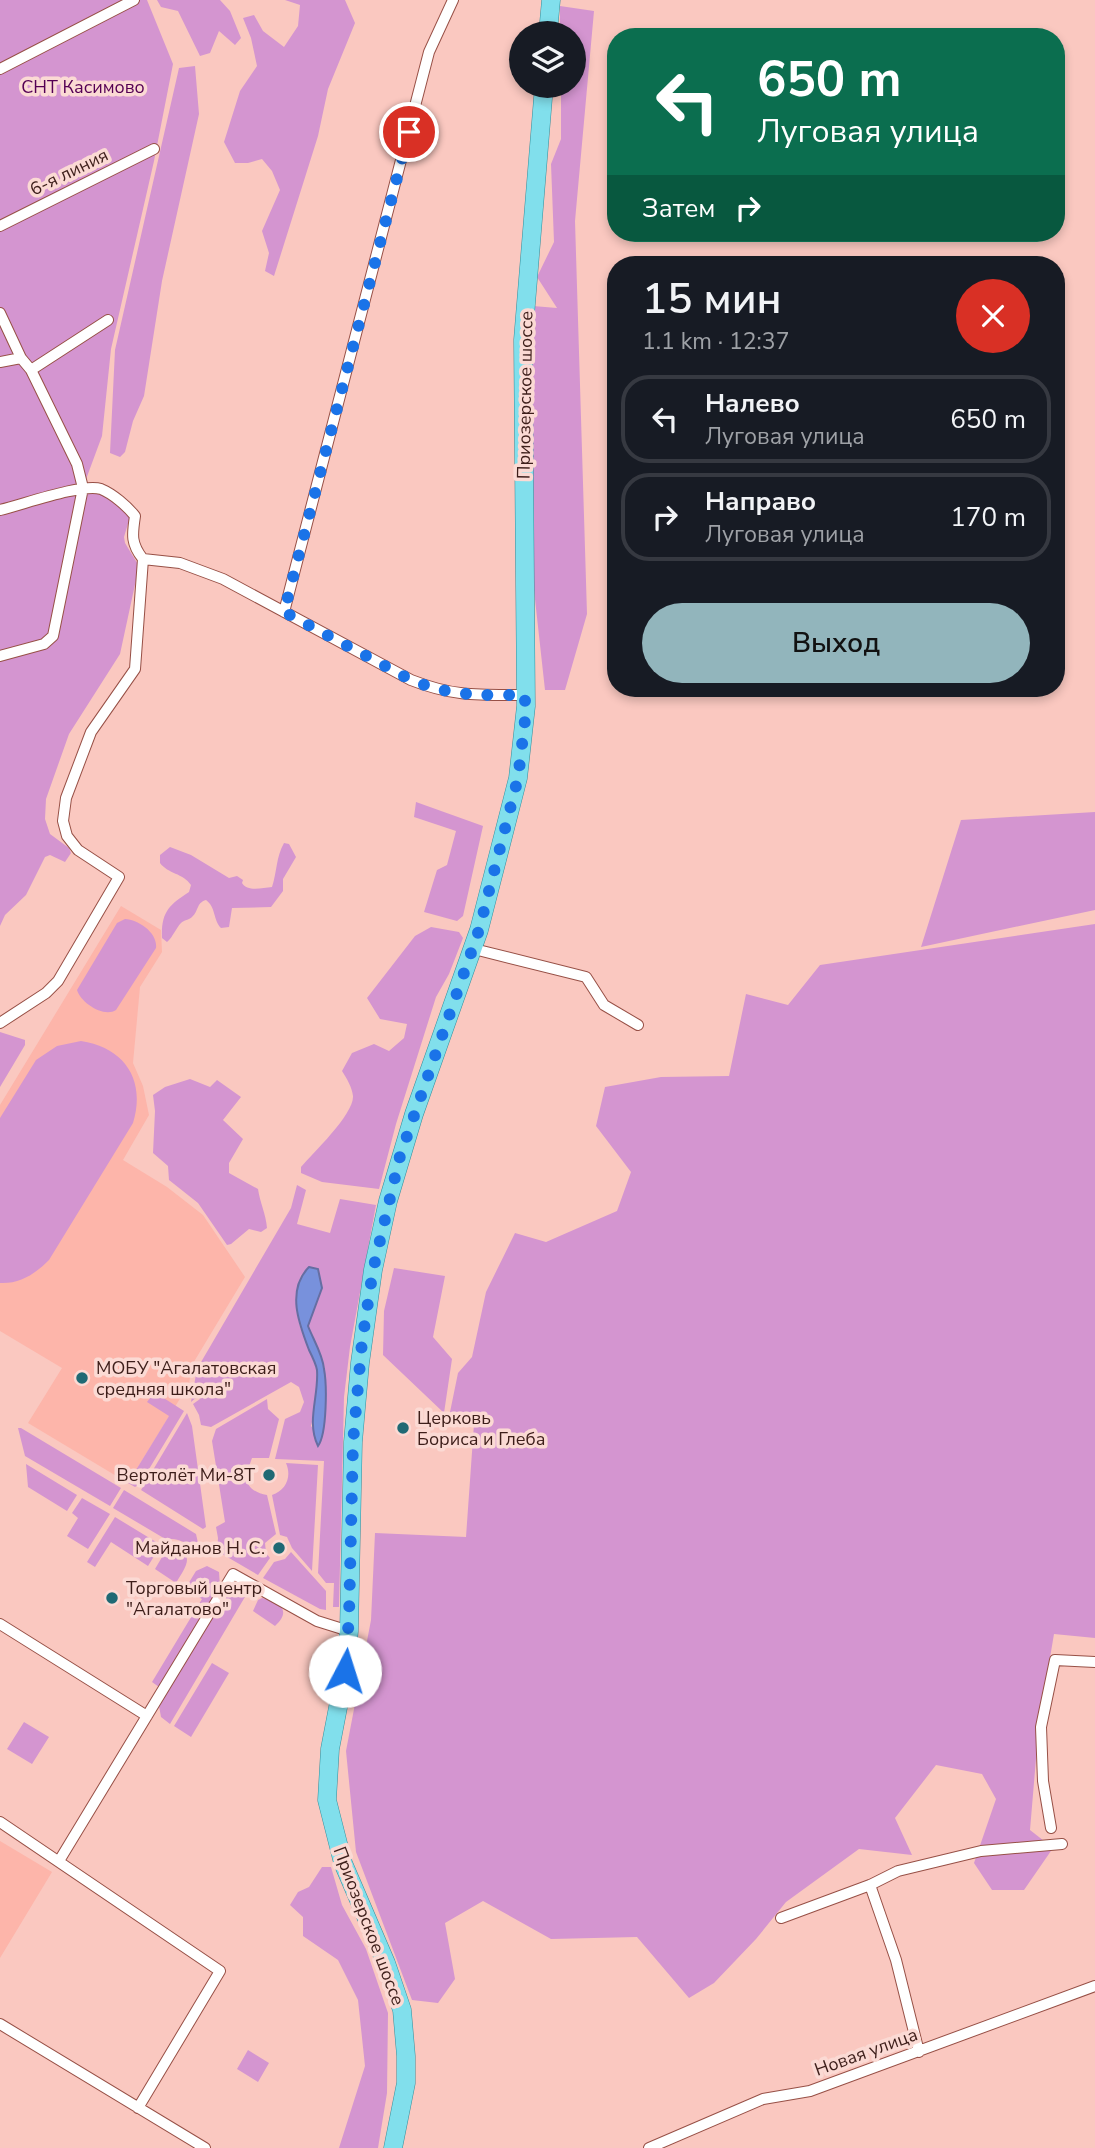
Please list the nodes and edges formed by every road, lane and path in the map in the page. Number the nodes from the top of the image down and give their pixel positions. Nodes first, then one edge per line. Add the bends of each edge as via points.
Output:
1 (134, 0) edge
2 (453, 0) edge
3 (551, 0) edge
4 (549, 21) edge
5 (0, 69) edge
6 (543, 98) edge
7 (154, 149) dead end
8 (0, 226) edge
9 (0, 313) edge
10 (108, 320) dead end
11 (21, 358) junction
12 (0, 362) edge
13 (31, 370) junction
14 (83, 488) junction
15 (0, 510) edge
16 (143, 559) junction
17 (284, 612) junction
18 (0, 656) edge
19 (525, 707) junction
20 (474, 949) junction
21 (0, 1023) edge
22 (638, 1025) dead end
23 (0, 1624) edge
24 (349, 1631) junction
25 (1095, 1662) edge
26 (147, 1716) junction
27 (0, 1822) edge
28 (1051, 1828) dead end
29 (1062, 1844) dead end
30 (59, 1861) junction
31 (870, 1885) junction
32 (781, 1918) dead end
33 (1095, 1986) edge
34 (0, 2024) edge
35 (919, 2052) junction
36 (138, 2108) junction
37 (205, 2148) edge
38 (393, 2148) edge
39 (649, 2148) edge

1 - 5 street
2 - 17 street via 429,52
3 - 4 main road
6 - 19 main road, Приозерское шоссе via 523,340
7 - 8 street, 6-я линия
9 - 11 street
10 - 13 street
11 - 12 street
11 - 13 street
13 - 14 street via 77,464
14 - 15 street
14 - 16 street via 101,489 128,507 135,516 134,549
14 - 18 street via 53,636 44,644
16 - 17 street via 180,563 223,579
16 - 21 street via 135,669 91,732 69,788 63,821 66,836 78,850 118,877 58,981
17 - 19 street via 431,688
19 - 20 main road, Приозерское шоссе via 518,778
20 - 22 street via 586,977 604,1004
20 - 24 main road, Приозерское шоссе via 400,1156 373,1270 353,1442
23 - 26 street
24 - 26 street via 317,1621 233,1574
24 - 38 main road, Приозерское шоссе via 330,1749 327,1800 343,1863 402,2010 406,2083
25 - 28 street via 1055,1660 1041,1727
26 - 30 street
27 - 30 street
29 - 31 street via 981,1851 898,1871
30 - 36 street via 220,1971
31 - 32 street
31 - 35 street via 896,1960
33 - 35 street, Новая улица
34 - 36 street
35 - 39 street, Новая улица via 810,2091 764,2099
36 - 37 street

